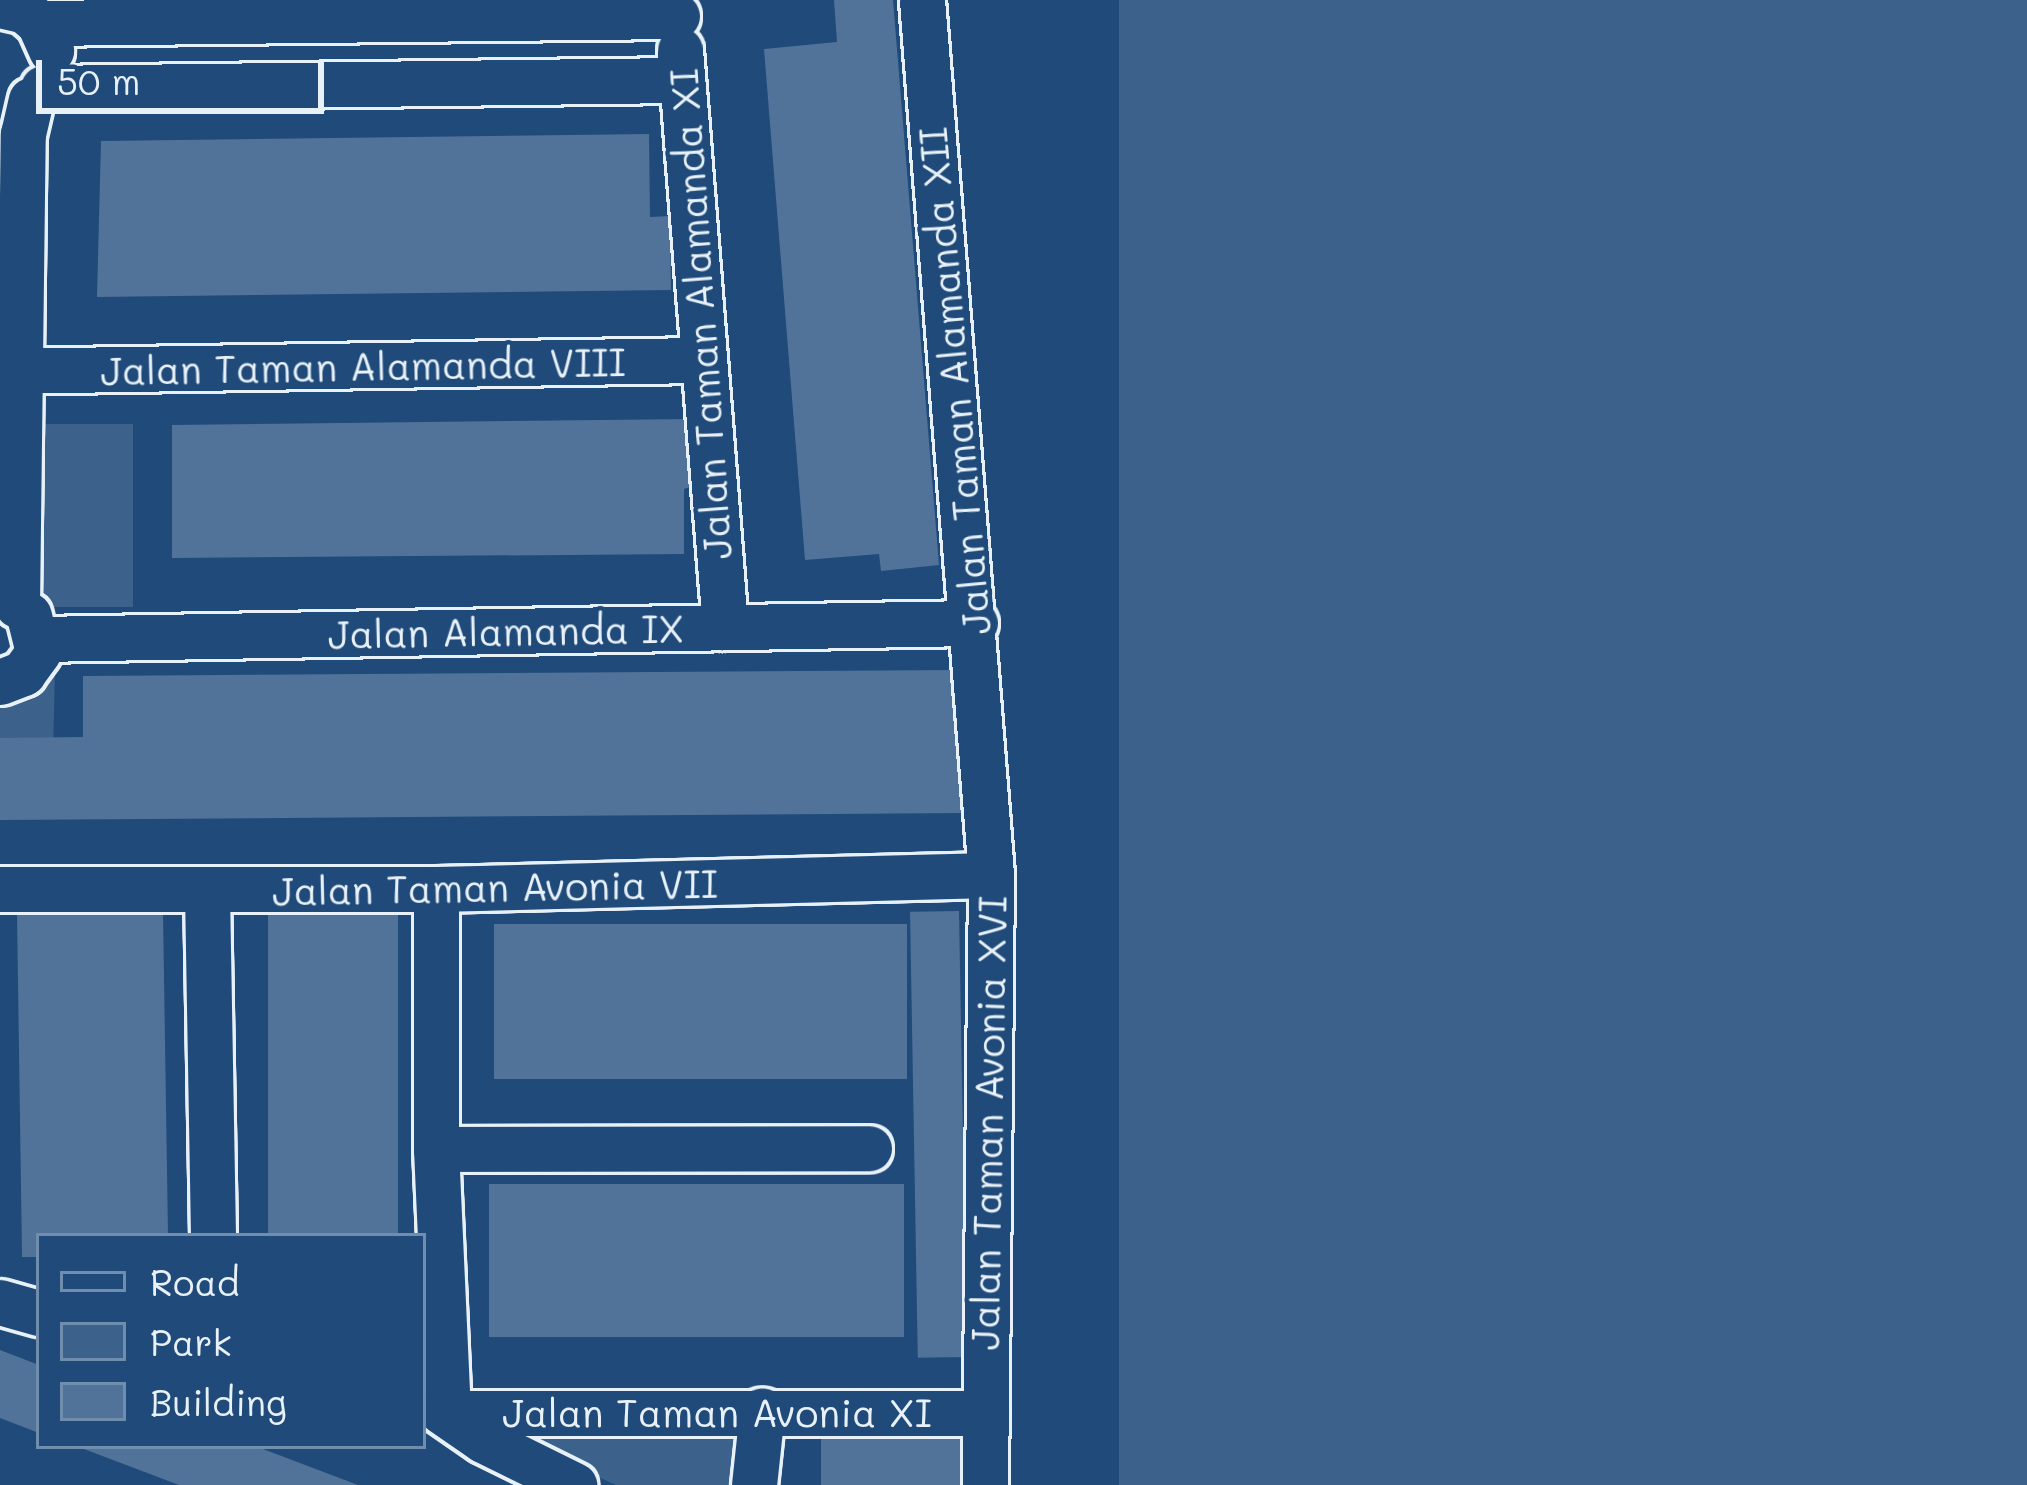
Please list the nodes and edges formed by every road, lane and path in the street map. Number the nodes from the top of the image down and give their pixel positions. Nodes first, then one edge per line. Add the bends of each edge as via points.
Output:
1 (922, 0) edge
2 (677, 8) edge
3 (22, 10) edge
4 (682, 80) junction
5 (25, 100) edge
6 (703, 360) junction
7 (12, 371) edge
8 (18, 615) edge
9 (974, 623) junction
10 (725, 628) junction
11 (0, 682) edge
12 (983, 761) joint
13 (991, 875) junction
14 (0, 889) edge
15 (436, 889) junction
16 (207, 892) junction
17 (869, 1148) dead end
18 (436, 1149) junction
19 (213, 1233) edge
20 (0, 1302) edge
21 (36, 1312) edge
22 (435, 1410) edge
23 (762, 1410) junction
24 (986, 1413) junction
25 (574, 1485) edge
26 (754, 1485) edge
27 (985, 1485) edge

1 - 9 street, Jalan Taman Alamanda XII
2 - 3 street
2 - 4 street, Jalan Taman Alamanda XI
3 - 5 street via 52,57
4 - 5 street
4 - 6 street, Jalan Taman Alamanda XI
5 - 7 street
6 - 7 street, Jalan Taman Alamanda VIII
6 - 10 street, Jalan Taman Alamanda XI
7 - 8 street
8 - 10 street, Jalan Alamanda IX
8 - 11 street via 32,663
9 - 10 street, Jalan Alamanda IX
9 - 12 street, Jalan Taman Alamanda XII
12 - 13 street, Jalan Taman Avonia XVI
13 - 15 street, Jalan Taman Avonia VII
13 - 24 street, Jalan Taman Avonia XVI
14 - 16 street, Jalan Taman Avonia VII
15 - 16 street, Jalan Taman Avonia VII
15 - 18 street
16 - 19 street
17 - 18 street
18 - 22 street
20 - 21 street
22 - 23 street, Jalan Taman Avonia XI
22 - 25 street
23 - 24 street, Jalan Taman Avonia XI
23 - 26 street
24 - 27 street, Jalan Taman Avonia XVI

